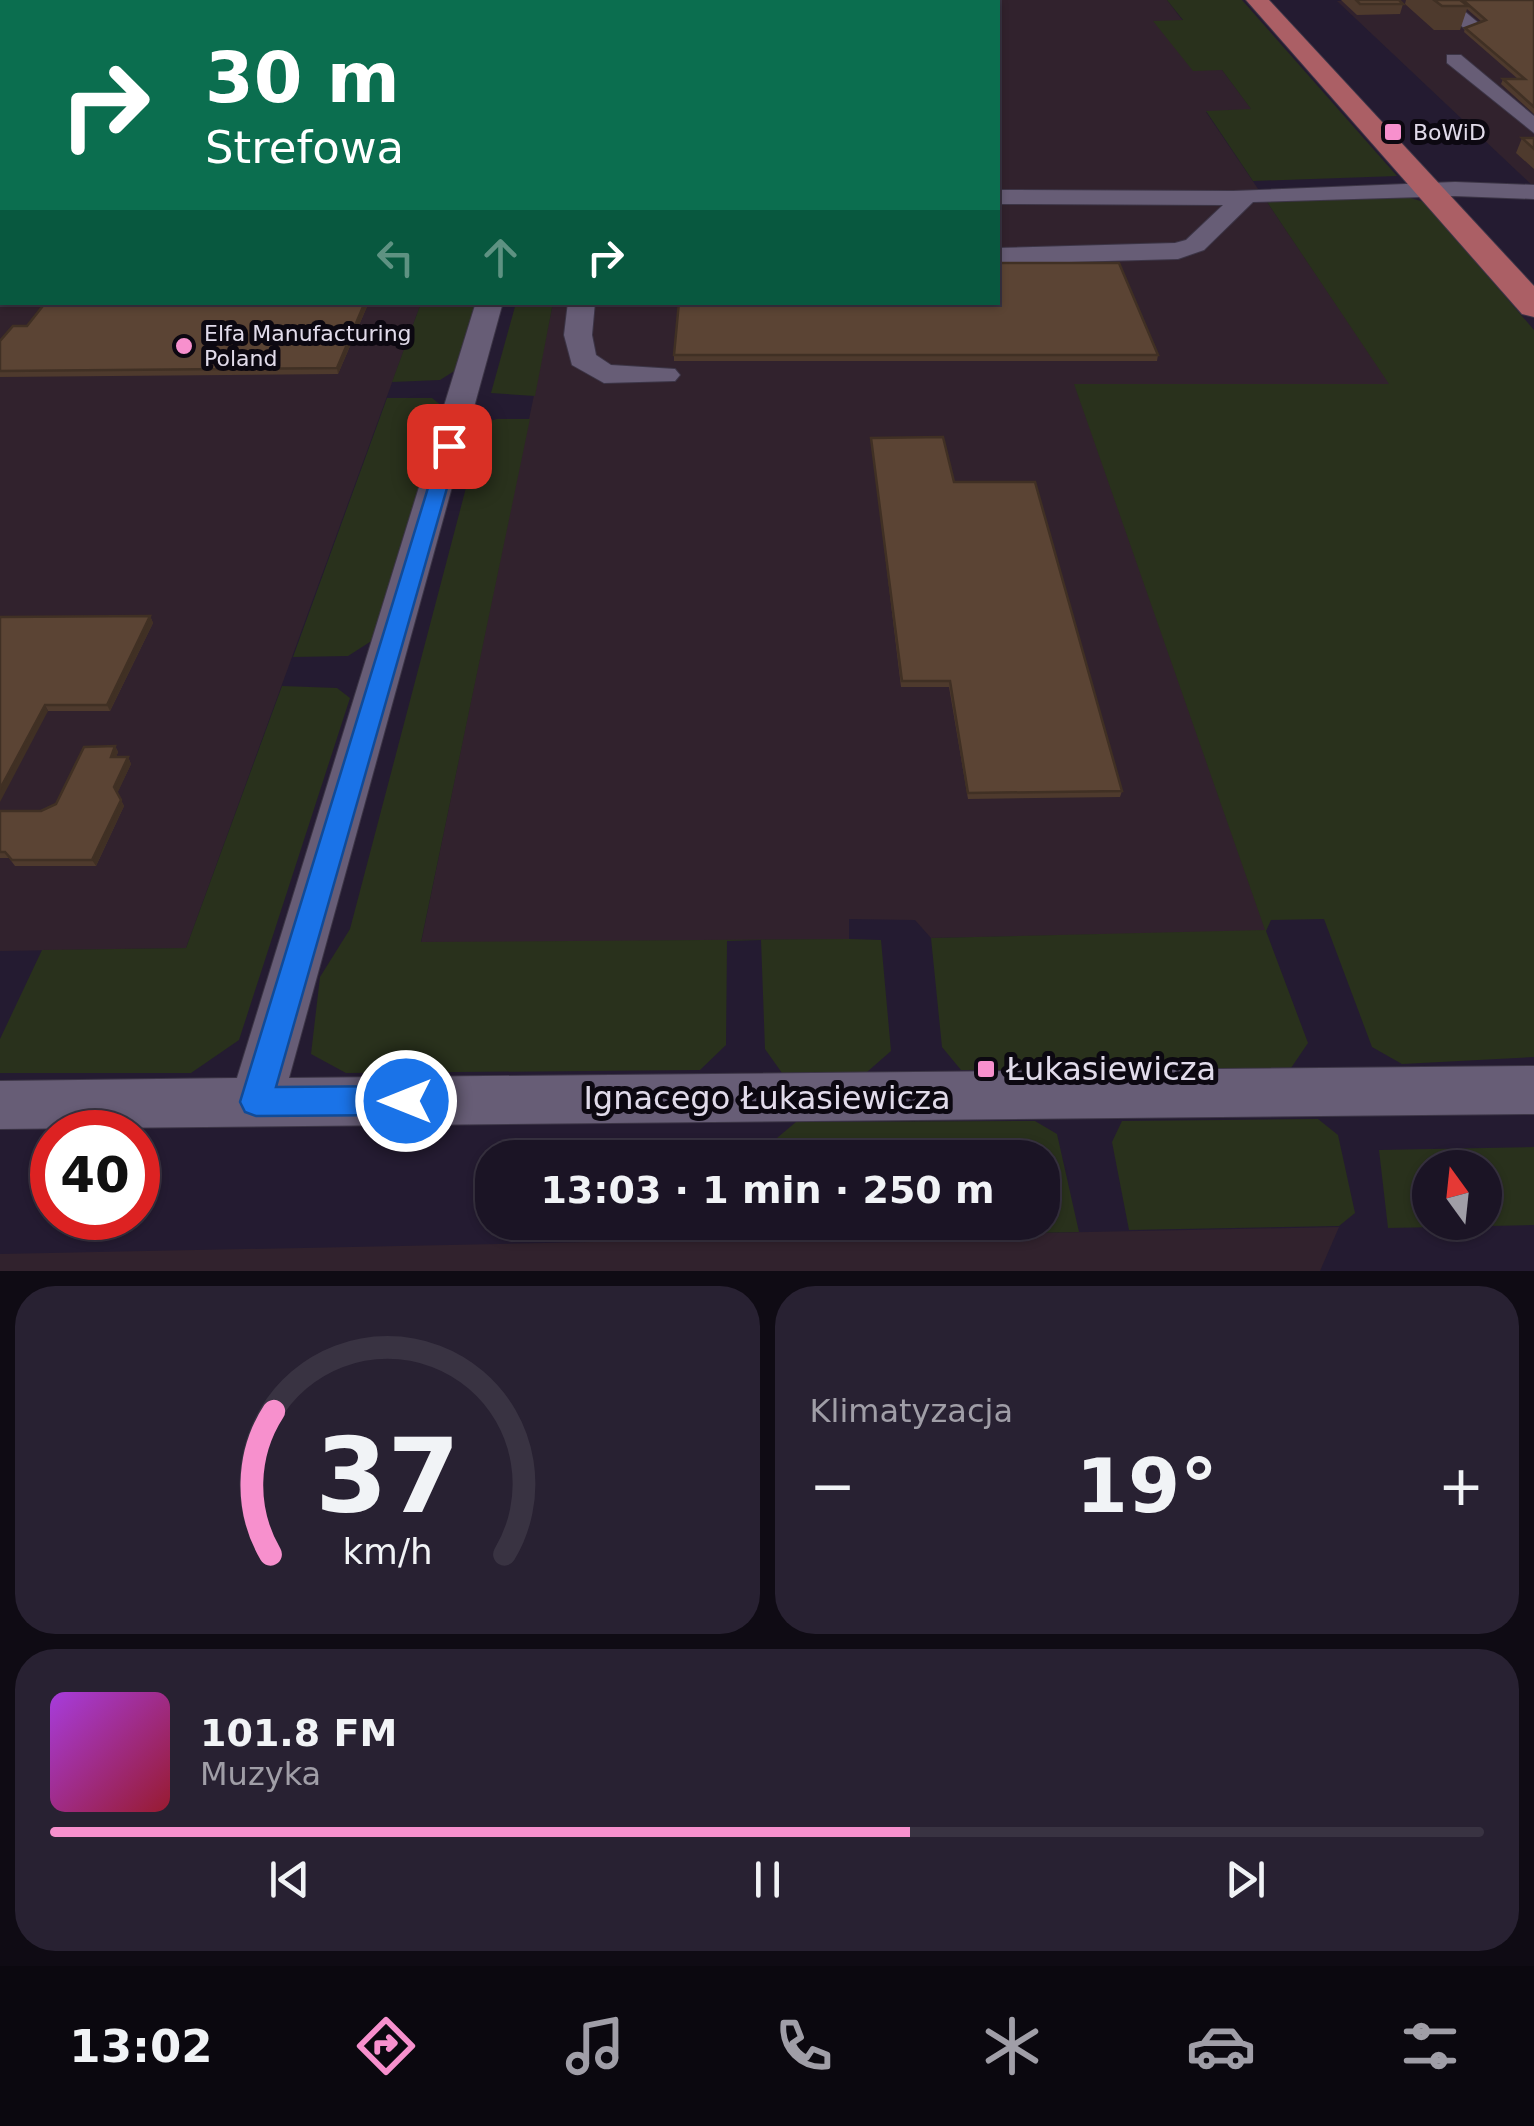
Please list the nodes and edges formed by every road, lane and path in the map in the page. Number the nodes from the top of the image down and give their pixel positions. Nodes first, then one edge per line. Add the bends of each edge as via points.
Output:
1 (1257, 0) edge
2 (1440, 0) edge
3 (1472, 24) edge
4 (1454, 58) dead end
5 (1534, 127) edge
6 (1429, 191) junction
7 (1534, 192) edge
8 (1242, 195) junction
9 (1000, 197) edge
10 (1000, 256) edge
11 (489, 305) edge
12 (582, 305) edge
13 (1534, 307) edge
14 (664, 375) dead end
15 (1534, 1090) edge
16 (256, 1102) junction
17 (0, 1105) edge

1 - 6 main road
2 - 3 street
4 - 5 street
6 - 7 street
6 - 8 street
6 - 13 main road
8 - 9 street
8 - 10 street via 1196,245 1178,251
11 - 16 street
12 - 14 street via 582,359 604,374
15 - 16 street, Ignacego Łukasiewicza
16 - 17 street, Ignacego Łukasiewicza

